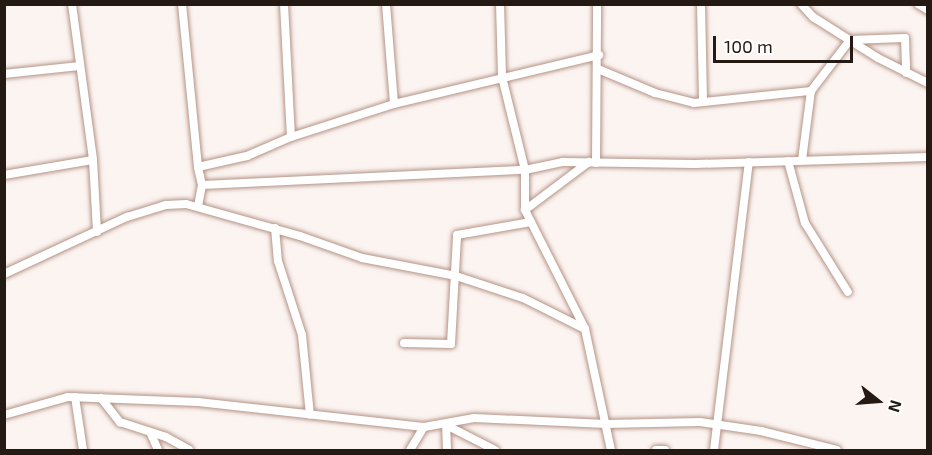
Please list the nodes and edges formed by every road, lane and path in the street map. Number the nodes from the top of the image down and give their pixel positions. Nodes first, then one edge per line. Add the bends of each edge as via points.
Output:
1 (72, 4) edge
2 (182, 4) edge
3 (284, 4) edge
4 (386, 4) edge
5 (500, 4) edge
6 (597, 4) edge
7 (701, 4) edge
8 (801, 4) edge
9 (918, 4) edge
10 (927, 9) edge
11 (850, 40) junction
12 (599, 55) junction
13 (80, 66) junction
14 (598, 69) junction
15 (906, 73) junction
16 (4, 74) edge
17 (502, 78) junction
18 (927, 83) edge
19 (811, 92) junction
20 (703, 102) junction
21 (394, 104) junction
22 (291, 137) junction
23 (927, 157) edge
24 (93, 160) junction
25 (802, 160) junction
26 (788, 161) junction
27 (593, 162) junction
28 (749, 162) junction
29 (198, 167) junction
30 (525, 170) junction
31 (4, 175) edge
32 (202, 185) junction
33 (198, 206) junction
34 (525, 210) junction
35 (531, 222) junction
36 (275, 228) junction
37 (97, 232) junction
38 (4, 274) edge
39 (455, 276) junction
40 (848, 292) dead end
41 (585, 330) junction
42 (404, 343) dead end
43 (75, 397) junction
44 (101, 398) junction
45 (4, 415) edge
46 (310, 415) junction
47 (606, 423) junction
48 (717, 423) junction
49 (446, 425) junction
50 (424, 427) junction
51 (151, 435) junction
52 (818, 449) edge
53 (83, 450) edge
54 (158, 450) edge
55 (189, 450) edge
56 (410, 450) edge
57 (447, 450) edge
58 (495, 450) edge
59 (612, 450) edge
60 (656, 450) edge
61 (665, 450) edge
62 (714, 450) edge
63 (837, 450) edge

1 - 13 street
2 - 29 street
3 - 22 street
4 - 21 street
5 - 17 street
6 - 12 street
7 - 20 street
8 - 11 street via 813,17
9 - 10 street
11 - 15 street
11 - 15 street via 905,38
11 - 19 street
12 - 14 street
12 - 17 street
13 - 16 street
13 - 24 street
14 - 20 street via 655,93
14 - 27 street
15 - 18 street
17 - 21 street
17 - 30 street
19 - 20 street
19 - 25 street
21 - 22 street
22 - 29 street via 247,156
23 - 25 street
24 - 31 street
24 - 37 street
25 - 26 street
26 - 28 street
26 - 40 street via 805,223
27 - 28 street
27 - 30 street via 564,162
27 - 34 street
28 - 48 street
29 - 32 street
30 - 32 street
30 - 34 street
32 - 33 street
33 - 36 street
33 - 37 street via 166,205
34 - 35 street
35 - 39 street via 457,235
35 - 41 street
36 - 39 street via 362,258
36 - 46 street via 278,261 302,335
37 - 38 street
39 - 41 street via 523,297
39 - 42 street via 451,344
41 - 47 street
43 - 44 street
43 - 45 street
43 - 53 street
44 - 46 street via 198,402
44 - 51 street via 120,422
46 - 50 street
47 - 48 street
47 - 49 street via 474,418
47 - 59 street
48 - 52 street
48 - 62 street
49 - 50 street
49 - 57 street
49 - 58 street
50 - 56 street
51 - 54 street
51 - 55 street via 166,437
52 - 63 street
60 - 61 street

